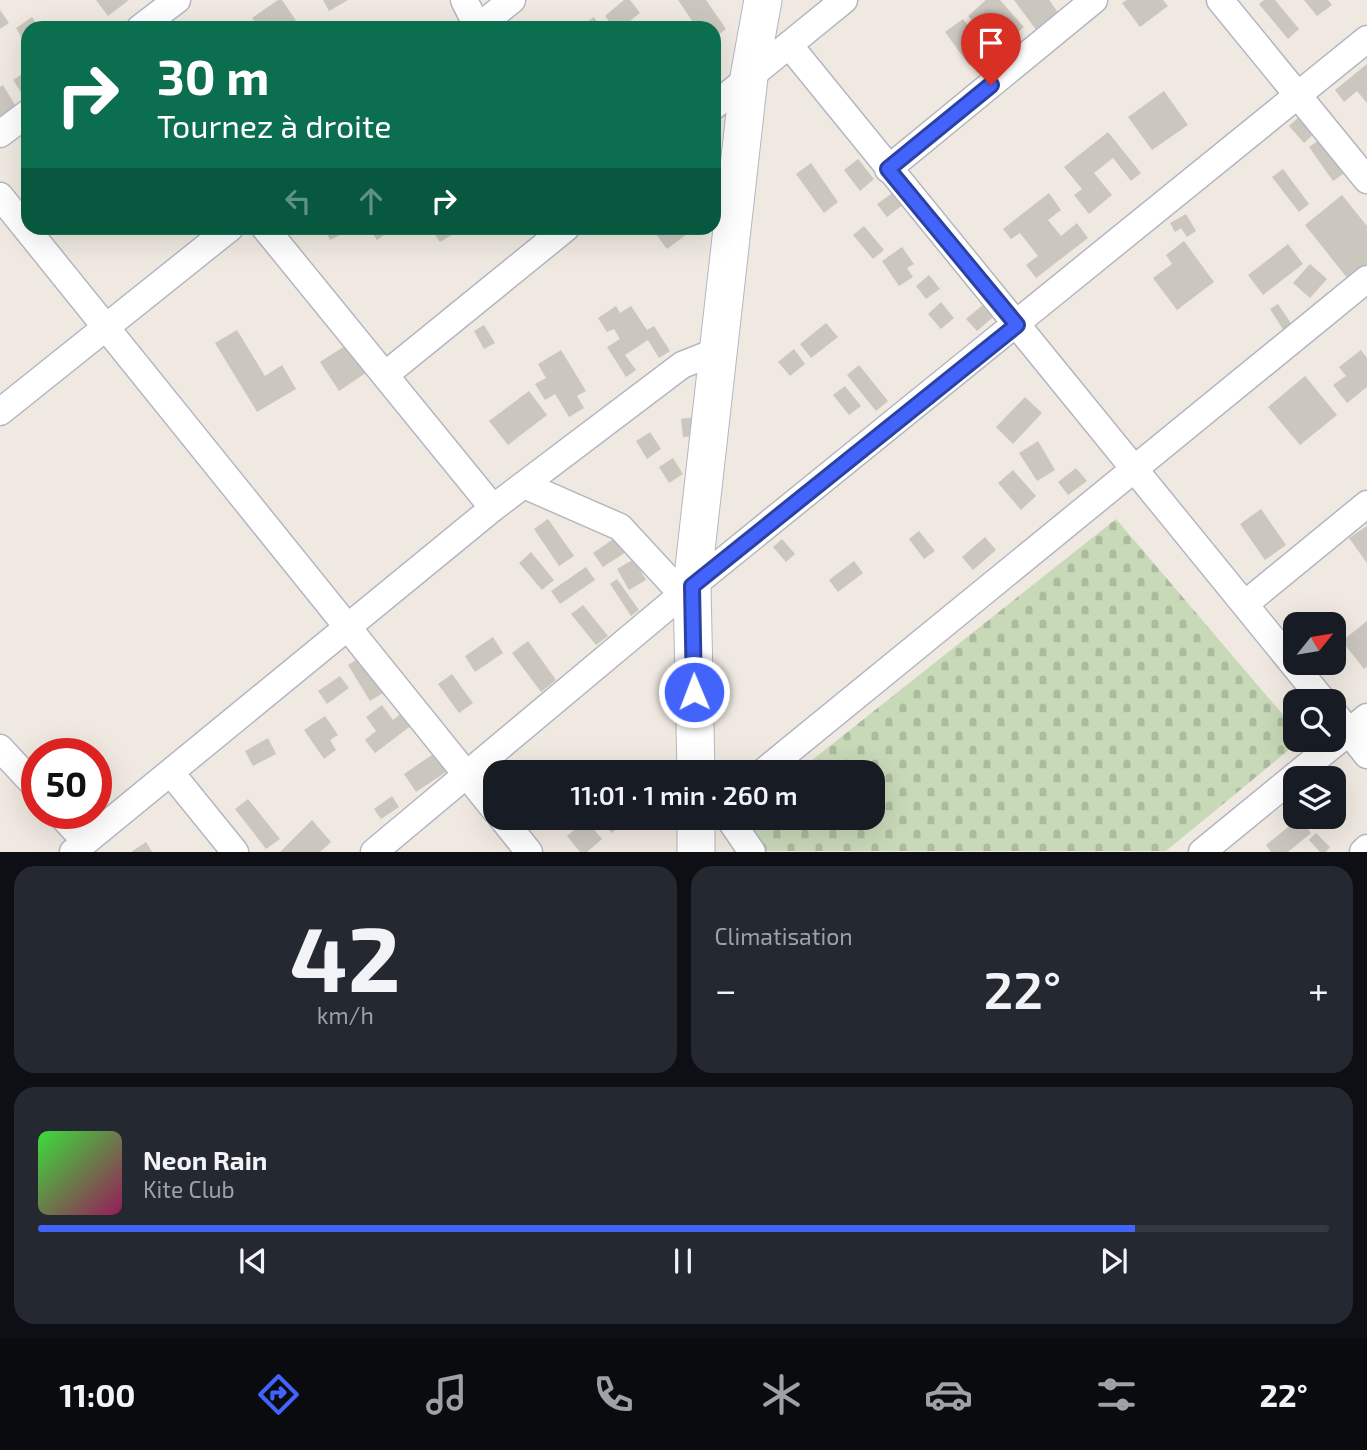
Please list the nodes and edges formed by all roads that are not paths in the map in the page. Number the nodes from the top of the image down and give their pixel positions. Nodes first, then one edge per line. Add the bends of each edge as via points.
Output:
1 (177, 0) edge
2 (464, 0) edge
3 (512, 0) edge
4 (762, 0) edge
5 (844, 0) edge
6 (1094, 0) edge
7 (1220, 0) edge
8 (149, 21) edge
9 (474, 21) edge
10 (486, 21) edge
11 (1367, 39) edge
12 (789, 45) junction
13 (749, 78) junction
14 (1298, 96) junction
15 (721, 100) edge
16 (21, 118) edge
17 (0, 134) edge
18 (888, 169) junction
19 (1367, 180) edge
20 (0, 196) edge
21 (21, 222) edge
22 (32, 235) edge
23 (221, 235) edge
24 (271, 235) edge
25 (557, 235) edge
26 (1367, 279) edge
27 (1017, 325) junction
28 (106, 327) junction
29 (717, 351) junction
30 (385, 375) junction
31 (0, 412) edge
32 (1134, 469) junction
33 (524, 485) junction
34 (1367, 504) edge
35 (494, 508) junction
36 (687, 590) junction
37 (1245, 604) junction
38 (348, 627) junction
39 (1314, 689) edge
40 (1350, 721) edge
41 (0, 748) edge
42 (1367, 755) edge
43 (694, 760) edge
44 (778, 760) edge
45 (21, 771) edge
46 (171, 773) junction
47 (467, 775) junction
48 (483, 795) edge
49 (69, 829) edge
50 (511, 830) edge
51 (712, 830) edge
52 (79, 846) edge
53 (235, 852) edge
54 (374, 852) edge
55 (529, 852) edge
56 (752, 852) edge
57 (1202, 852) edge

1 - 8 street
2 - 9 street
3 - 10 street
4 - 13 main road
5 - 12 street
6 - 18 street
7 - 14 street
11 - 14 street
12 - 13 street
12 - 18 street
13 - 15 street
13 - 29 main road
14 - 19 street
14 - 27 street
16 - 17 street
18 - 27 street
20 - 21 street
22 - 28 street
23 - 28 street
24 - 30 street
25 - 30 street
26 - 32 street
27 - 32 street
27 - 36 street
28 - 31 street
28 - 38 street
29 - 33 street via 682,365
29 - 36 main road
30 - 35 street
32 - 37 street
32 - 44 street
33 - 35 street
33 - 36 street via 620,527
34 - 37 street
35 - 38 street
36 - 43 main road
36 - 47 street
37 - 39 street
38 - 46 street
38 - 47 street
40 - 42 street
40 - 57 street
41 - 45 street
46 - 52 street
46 - 53 street
47 - 48 street
47 - 54 street
49 - 52 street
50 - 55 street
51 - 56 street

